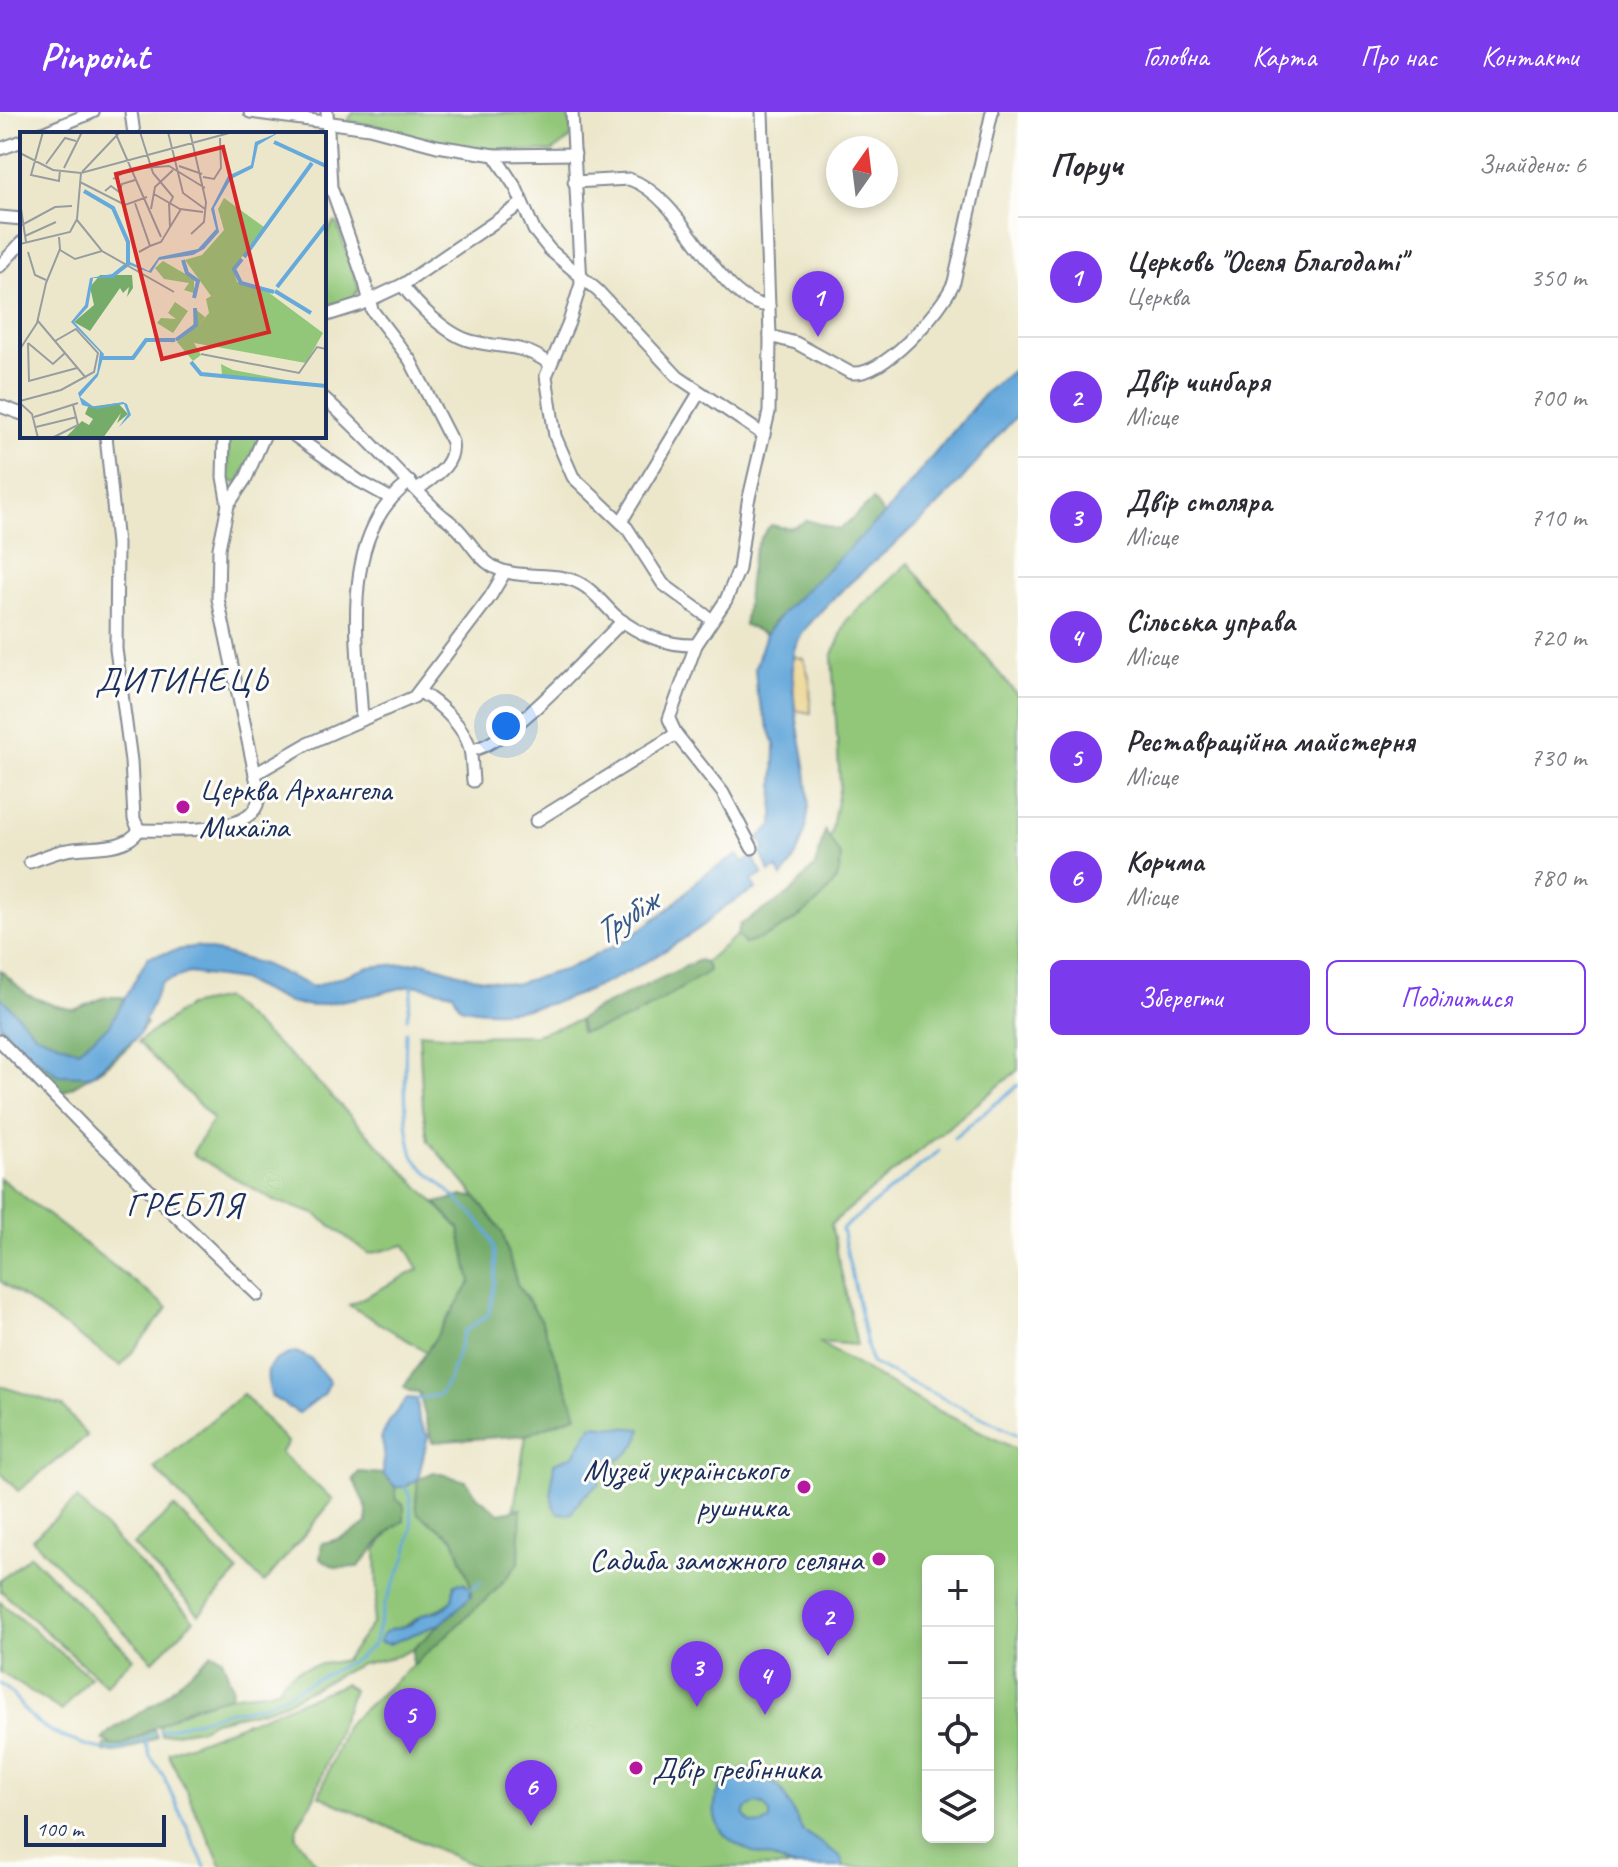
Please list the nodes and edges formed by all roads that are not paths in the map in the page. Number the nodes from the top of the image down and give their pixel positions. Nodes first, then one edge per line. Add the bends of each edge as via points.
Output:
1 (93, 112) edge
2 (131, 112) edge
3 (250, 112) edge
4 (572, 112) edge
5 (762, 112) edge
6 (992, 112) edge
7 (327, 117) edge
8 (45, 132) edge
9 (134, 132) edge
10 (20, 142) edge
11 (0, 149) edge
12 (575, 154) junction
13 (494, 155) junction
14 (574, 182) junction
15 (521, 204) junction
16 (0, 217) edge
17 (20, 219) edge
18 (20, 244) edge
19 (0, 266) edge
20 (581, 276) junction
21 (402, 285) junction
22 (369, 301) junction
23 (769, 306) junction
24 (326, 315) edge
25 (770, 336) junction
26 (550, 364) junction
27 (699, 393) junction
28 (326, 400) edge
29 (0, 406) edge
30 (20, 413) edge
31 (764, 435) junction
32 (106, 438) edge
33 (224, 438) edge
34 (263, 438) edge
35 (298, 438) edge
36 (413, 486) junction
37 (390, 498) junction
38 (228, 505) junction
39 (621, 522) junction
40 (505, 572) junction
41 (712, 620) junction
42 (623, 621) junction
43 (696, 645) junction
44 (420, 692) junction
45 (362, 720) junction
46 (676, 734) junction
47 (470, 750) junction
48 (255, 774) junction
49 (473, 781) dead end
50 (536, 821) dead end
51 (139, 830) junction
52 (752, 848) dead end
53 (30, 862) dead end
54 (0, 1041) edge
55 (258, 1295) dead end

1 - 8 street
2 - 9 street
3 - 7 street
4 - 12 street
5 - 23 street
6 - 25 street via 954,282 909,341 858,374
7 - 13 street
7 - 22 street via 331,187
10 - 11 street
12 - 13 street
12 - 14 street
13 - 15 street
14 - 20 street
14 - 23 street via 636,181 673,210 740,294
15 - 20 street via 541,240
15 - 21 street
16 - 17 street
18 - 19 street
20 - 26 street via 575,306
20 - 27 street
21 - 22 street
21 - 26 street via 460,337 523,348
22 - 24 street
22 - 36 street via 410,360 452,442 447,465
23 - 25 street
25 - 31 street
26 - 39 street via 548,403 569,471
27 - 31 street
27 - 39 street
28 - 36 street
29 - 30 street
31 - 41 street via 739,569
32 - 51 street via 117,544 116,649
33 - 38 street
34 - 38 street
35 - 37 street
36 - 37 street
36 - 40 street via 482,559
37 - 45 street via 361,565 356,645
38 - 48 street via 219,548 218,599
39 - 41 street via 663,584
40 - 42 street via 573,580
40 - 44 street
41 - 43 street
42 - 43 street via 667,643
42 - 47 street via 508,733
43 - 46 street via 670,712
44 - 45 street
44 - 47 street via 443,709
45 - 48 street
46 - 50 street
46 - 52 street via 723,793
47 - 49 street
48 - 51 street via 258,800 246,818 211,828
51 - 53 street via 122,843 63,850
54 - 55 street

